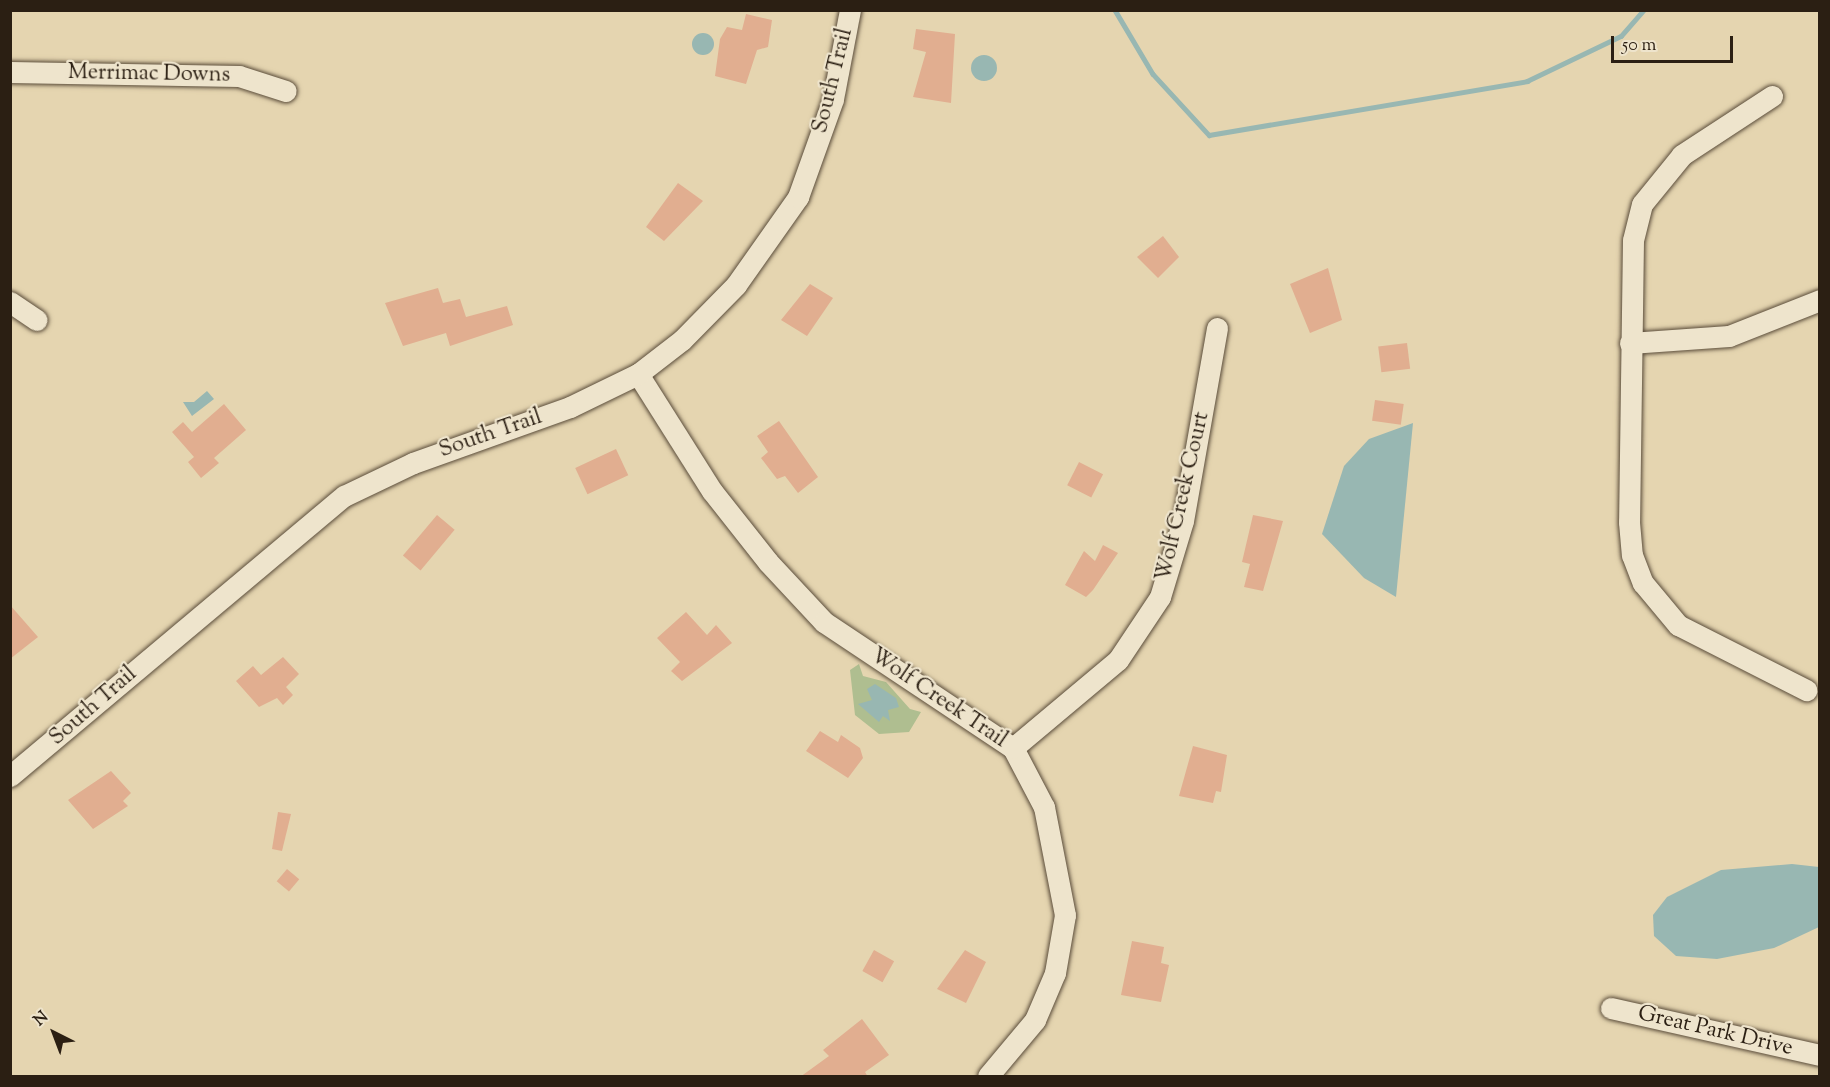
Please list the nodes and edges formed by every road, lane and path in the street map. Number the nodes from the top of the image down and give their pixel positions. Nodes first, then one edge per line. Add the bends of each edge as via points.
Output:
1 (850, 10) edge
2 (10, 72) edge
3 (286, 92) dead end
4 (1772, 96) dead end
5 (1820, 300) edge
6 (10, 302) edge
7 (37, 320) dead end
8 (1217, 328) dead end
9 (1630, 343) junction
10 (638, 374) junction
11 (1806, 690) dead end
12 (1013, 748) junction
13 (10, 776) edge
14 (1611, 1008) dead end
15 (1820, 1055) edge
16 (988, 1077) edge

1 - 10 street, South Trail via 833,99 798,197 736,285 682,340
2 - 3 street, Merrimac Downs via 239,76
4 - 9 street via 1682,155 1642,204 1633,240
5 - 9 street via 1729,336
6 - 7 street
8 - 12 street, Wolf Creek Court via 1183,521 1160,597 1118,660
9 - 11 street via 1629,522 1632,555 1643,583 1678,625
10 - 12 street, Wolf Creek Trail via 712,491 824,622
10 - 13 street, South Trail via 570,407 412,463 344,496
12 - 16 street, Wolf Creek Trail via 1044,807 1065,915 1054,972 1035,1020
14 - 15 street, Great Park Drive

